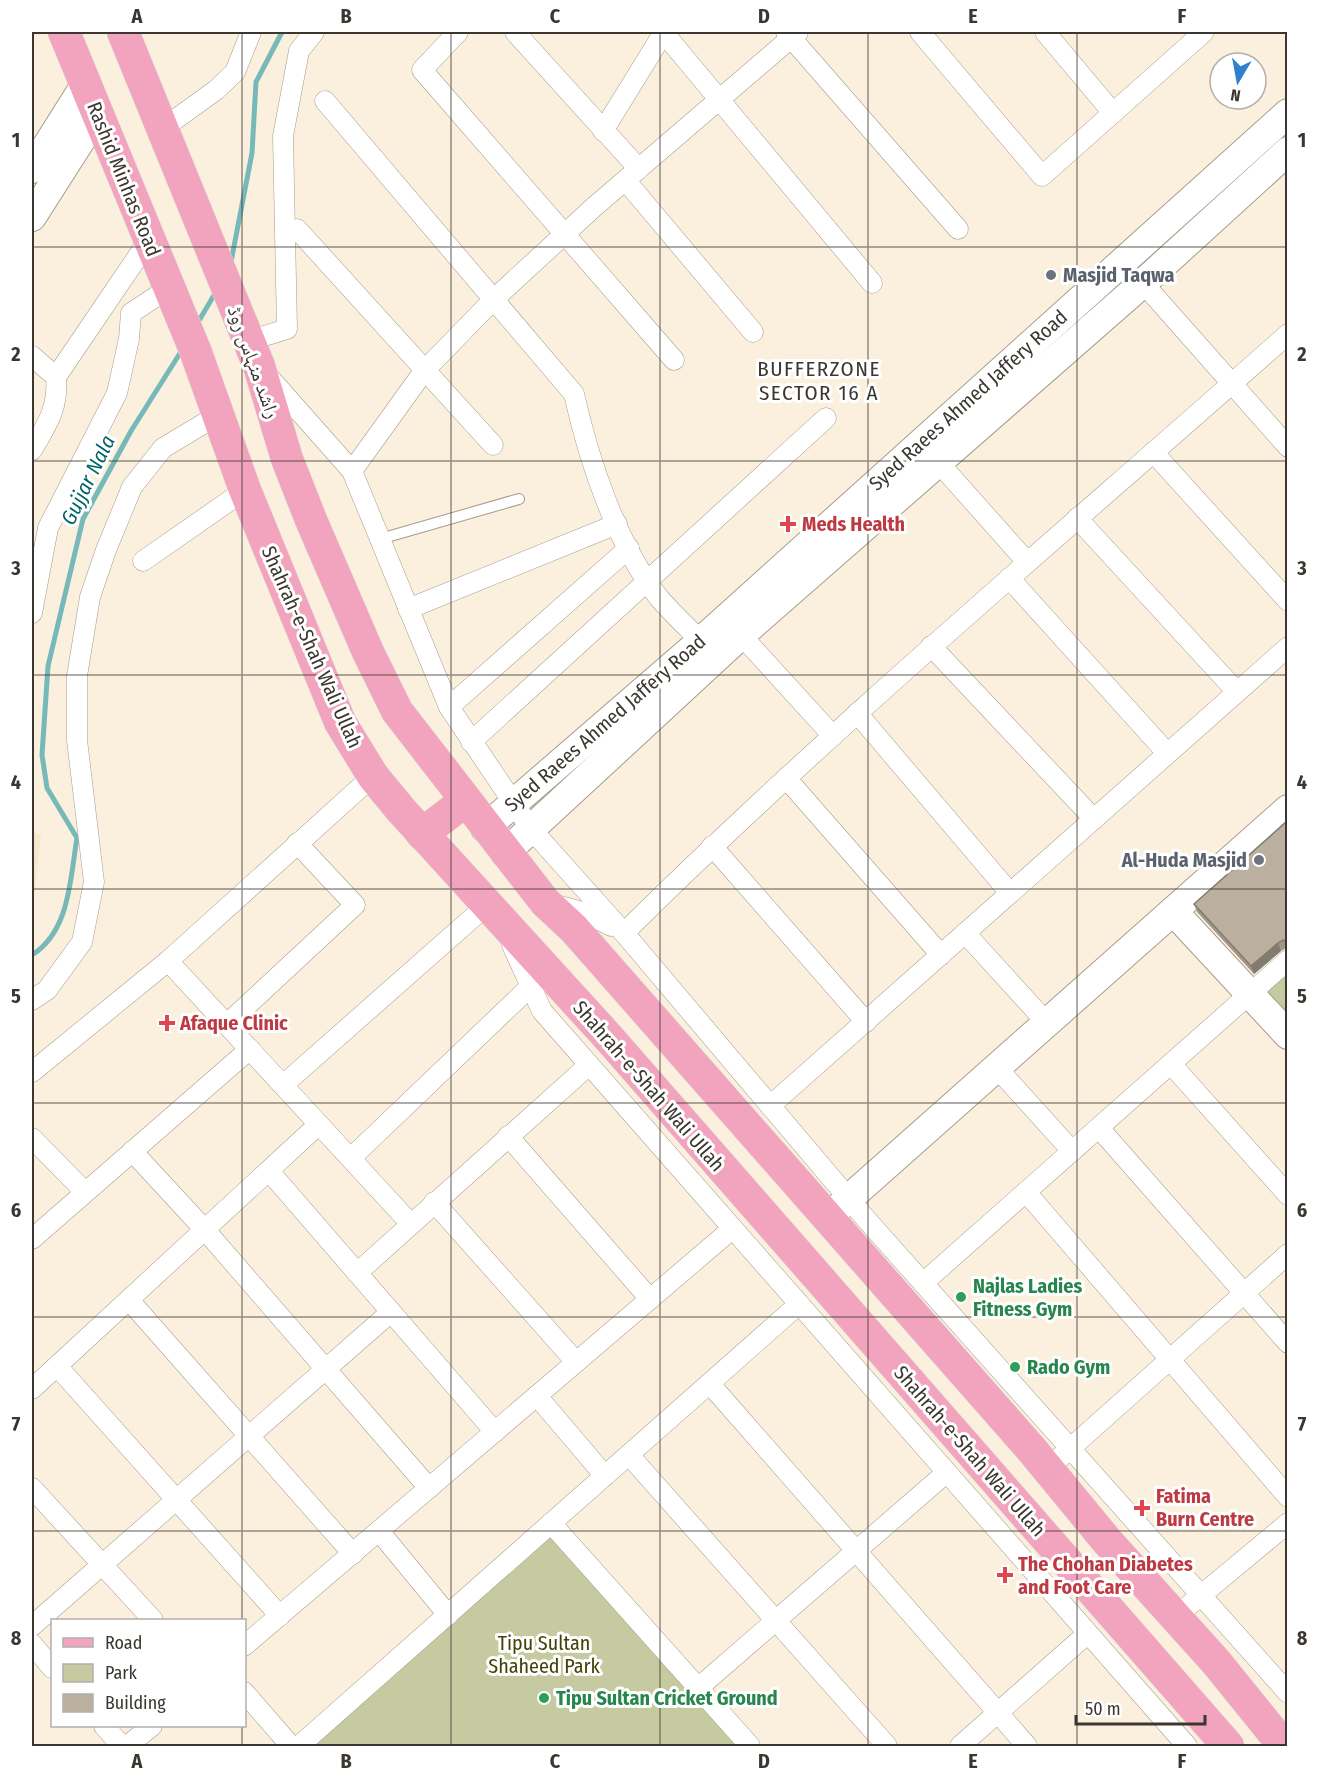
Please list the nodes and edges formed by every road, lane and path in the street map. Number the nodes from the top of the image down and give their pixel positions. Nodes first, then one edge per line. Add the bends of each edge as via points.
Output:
1 (64, 32) edge
2 (251, 32) edge
3 (314, 32) edge
4 (458, 32) edge
5 (515, 32) edge
6 (664, 32) edge
7 (920, 32) edge
8 (1045, 32) edge
9 (124, 33) edge
10 (792, 34) edge
11 (1193, 35) edge
12 (85, 85) junction
13 (721, 98) junction
14 (326, 101) dead end
15 (1113, 113) junction
16 (1287, 113) edge
17 (97, 115) junction
18 (162, 129) junction
19 (603, 131) junction
20 (1287, 152) edge
21 (32, 169) edge
22 (632, 175) junction
23 (32, 217) edge
24 (297, 229) dead end
25 (958, 229) dead end
26 (563, 235) junction
27 (149, 240) junction
28 (872, 283) dead end
29 (1143, 283) junction
30 (169, 288) junction
31 (493, 300) junction
32 (753, 332) dead end
33 (1287, 334) edge
34 (190, 338) joint
35 (254, 353) junction
36 (32, 356) edge
37 (674, 360) dead end
38 (424, 370) junction
39 (56, 377) junction
40 (1231, 384) junction
41 (218, 415) junction
42 (826, 418) dead end
43 (493, 445) dead end
44 (1287, 447) edge
45 (32, 450) edge
46 (1154, 452) junction
47 (939, 463) junction
48 (352, 471) junction
49 (245, 490) junction
50 (519, 499) dead end
51 (1077, 518) junction
52 (617, 524) junction
53 (380, 539) junction
54 (629, 548) junction
55 (142, 561) dead end
56 (1027, 562) junction
57 (1009, 578) junction
58 (649, 581) junction
59 (1287, 601) edge
60 (408, 609) junction
61 (32, 613) edge
62 (741, 635) junction
63 (701, 641) junction
64 (931, 646) junction
65 (1287, 647) edge
66 (1237, 692) junction
67 (449, 707) junction
68 (857, 713) junction
69 (832, 736) junction
70 (471, 742) junction
71 (1167, 753) junction
72 (373, 776) junction
73 (786, 778) junction
74 (465, 801) junction
75 (512, 804) junction
76 (1287, 809) edge
77 (1094, 819) junction
78 (485, 828) junction
79 (531, 829) junction
80 (422, 834) junction
81 (297, 843) junction
82 (711, 846) junction
83 (505, 853) junction
84 (1010, 893) junction
85 (545, 902) junction
86 (1173, 911) junction
87 (494, 913) junction
88 (624, 933) junction
89 (965, 933) junction
90 (940, 955) junction
91 (1287, 960) edge
92 (168, 961) junction
93 (532, 985) junction
94 (1250, 994) junction
95 (32, 1000) edge
96 (866, 1022) junction
97 (1047, 1023) junction
98 (226, 1024) junction
99 (1287, 1035) edge
100 (250, 1049) junction
101 (1171, 1064) junction
102 (589, 1065) junction
103 (996, 1068) junction
104 (32, 1071) edge
105 (283, 1085) junction
106 (770, 1106) junction
107 (319, 1124) junction
108 (1099, 1128) junction
109 (508, 1136) junction
110 (32, 1138) edge
111 (132, 1151) junction
112 (1072, 1151) junction
113 (351, 1158) junction
114 (269, 1171) junction
115 (85, 1192) junction
116 (1026, 1192) junction
117 (1287, 1195) edge
118 (434, 1202) junction
119 (838, 1208) junction
120 (410, 1223) junction
121 (732, 1229) junction
122 (205, 1230) junction
123 (32, 1239) edge
124 (1287, 1254) edge
125 (357, 1273) junction
126 (923, 1283) junction
127 (1243, 1293) junction
128 (650, 1299) junction
129 (129, 1300) junction
130 (798, 1305) junction
131 (391, 1312) junction
132 (942, 1327) junction
133 (1287, 1343) edge
134 (1169, 1359) junction
135 (576, 1362) junction
136 (57, 1366) junction
137 (326, 1369) junction
138 (710, 1384) junction
139 (32, 1389) edge
140 (537, 1396) junction
141 (495, 1432) junction
142 (249, 1436) junction
143 (1068, 1447) junction
144 (629, 1455) junction
145 (1039, 1460) junction
146 (946, 1473) junction
147 (605, 1476) junction
148 (996, 1481) junction
149 (32, 1488) edge
150 (429, 1488) junction
151 (1287, 1497) edge
152 (176, 1500) junction
153 (1132, 1518) junction
154 (551, 1523) junction
155 (1287, 1523) edge
156 (379, 1532) junction
157 (1107, 1541) junction
158 (856, 1551) junction
159 (352, 1554) junction
160 (102, 1565) junction
161 (1202, 1594) junction
162 (448, 1615) junction
163 (280, 1616) junction
164 (1175, 1617) junction
165 (152, 1619) edge
166 (776, 1621) junction
167 (32, 1626) edge
168 (1087, 1634) junction
169 (32, 1644) edge
170 (246, 1644) edge
171 (1216, 1662) junction
172 (51, 1667) edge
173 (698, 1688) junction
174 (1287, 1693) edge
175 (246, 1694) edge
176 (998, 1713) junction
177 (1287, 1717) edge
178 (106, 1727) edge
179 (150, 1727) edge
180 (123, 1746) edge
181 (127, 1746) edge
182 (291, 1746) edge
183 (299, 1746) edge
184 (750, 1746) edge
185 (887, 1746) edge
186 (960, 1746) edge
187 (1027, 1746) edge
188 (1187, 1746) edge
189 (1228, 1746) edge
190 (1284, 1746) edge

1 - 12 main road, Rashid Minhas Road
2 - 18 street via 235,72
3 - 35 street via 299,51 283,136 286,329
4 - 26 street via 422,70
5 - 19 street
6 - 13 street
6 - 19 street
7 - 15 street via 1042,176
8 - 15 street
9 - 18 main road
10 - 13 street
10 - 25 street
11 - 15 street
12 - 17 main road, Rashid Minhas Road
12 - 21 main road
13 - 22 street
13 - 28 street
14 - 31 street
16 - 63 main road, Syed Raees Ahmed Jaffery Road
17 - 23 main road
17 - 27 main road, Rashid Minhas Road
18 - 35 main road, راشد منہاس روڈ
19 - 22 street
20 - 29 main road, Syed Raees Ahmed Jaffery Road
22 - 26 street
22 - 32 street
24 - 38 street
26 - 31 street
26 - 37 street
27 - 30 main road, Rashid Minhas Road
27 - 39 street
29 - 40 street
29 - 47 main road, Syed Raees Ahmed Jaffery Road
30 - 34 main road, Rashid Minhas Road
30 - 61 street via 131,314 117,393 48,528
31 - 38 street
31 - 52 street via 574,394 584,438
33 - 40 street
34 - 41 main road, Shahrah-e-Shah Wali Ullah
35 - 48 street
35 - 74 main road, راشد منہاس روڈ via 287,459 364,641 398,711
36 - 39 street
38 - 43 street
38 - 48 street
39 - 45 street via 54,413
40 - 44 street
40 - 46 street
41 - 49 main road, Shahrah-e-Shah Wali Ullah
41 - 95 street via 163,448 132,487 90,597 77,676 77,740 94,882 82,942 47,990
42 - 58 street
46 - 51 street
46 - 59 street
47 - 56 street
47 - 62 main road, Syed Raees Ahmed Jaffery Road
48 - 53 street
49 - 55 street
49 - 72 main road, Shahrah-e-Shah Wali Ullah via 340,722
50 - 53 lane
51 - 56 street
51 - 66 street
52 - 54 street
52 - 60 street
53 - 60 street
54 - 58 street
54 - 67 street
56 - 57 street
57 - 64 street
57 - 71 street
58 - 63 street
58 - 70 street
60 - 67 street
62 - 69 street
62 - 79 main road, Syed Raees Ahmed Jaffery Road
63 - 75 main road, Syed Raees Ahmed Jaffery Road
64 - 68 street
64 - 77 street
65 - 66 street
66 - 71 street
67 - 70 street
68 - 69 street
68 - 84 street
69 - 73 street
70 - 75 street
71 - 77 street
72 - 80 main road, Shahrah-e-Shah Wali Ullah
72 - 81 street
73 - 82 street
73 - 90 street
74 - 78 main road
74 - 80 main road
75 - 78 main road, Syed Raees Ahmed Jaffery Road
75 - 79 street
76 - 86 main road
77 - 84 street
78 - 83 main road
79 - 83 main road, Syed Raees Ahmed Jaffery Road
79 - 88 street
80 - 87 main road, Shahrah-e-Shah Wali Ullah
81 - 92 street
81 - 98 street via 355,905
82 - 88 street
82 - 96 street
83 - 85 main road
84 - 89 street
85 - 88 street via 586,913
85 - 119 main road
86 - 94 main road
86 - 97 main road
87 - 93 street
87 - 105 street
87 - 148 main road, Shahrah-e-Shah Wali Ullah via 616,1045
88 - 106 street
89 - 90 street
89 - 97 street
90 - 96 street
91 - 94 street
92 - 98 street
92 - 104 street
93 - 102 street via 542,1011
93 - 113 street
94 - 99 main road
94 - 101 street
96 - 106 street
97 - 103 main road
98 - 100 street
100 - 105 street
100 - 111 street
101 - 108 street
101 - 117 street
102 - 109 street
102 - 121 street
103 - 112 street
103 - 119 main road
105 - 107 street
106 - 119 street
107 - 113 street
107 - 114 street
108 - 112 street
108 - 127 street
109 - 118 street
109 - 128 street
110 - 115 street
111 - 115 street
111 - 122 street
112 - 116 street
113 - 120 street
114 - 122 street
114 - 125 street
115 - 123 street
116 - 126 street
116 - 134 street
118 - 120 street
118 - 135 street
119 - 126 street
119 - 132 main road
120 - 125 street
121 - 128 street
121 - 130 street
122 - 129 street
122 - 137 street
124 - 127 street
125 - 131 street
126 - 132 street
127 - 133 street
127 - 134 street
128 - 135 street
129 - 136 street
129 - 142 street
130 - 138 street
130 - 146 street
131 - 137 street
131 - 141 street
132 - 143 street
132 - 145 main road
134 - 143 street
134 - 151 street
135 - 140 street
136 - 139 street
136 - 152 street
137 - 142 street
137 - 150 street
138 - 144 street
138 - 158 street
140 - 141 street
140 - 147 street
141 - 150 street
142 - 152 street
142 - 159 street
143 - 145 street
143 - 153 street
144 - 147 street
144 - 166 street
145 - 148 main road
145 - 157 main road
146 - 158 street
146 - 168 street
147 - 154 street
148 - 189 main road, Shahrah-e-Shah Wali Ullah
149 - 160 street
150 - 156 street
152 - 160 street
152 - 163 street
153 - 157 street
153 - 161 street
154 - 162 street
154 - 173 street
155 - 161 street
156 - 159 street
156 - 162 street
157 - 164 main road
158 - 166 street
158 - 176 street
159 - 163 street
160 - 165 street
160 - 167 street
161 - 164 street
161 - 174 street
162 - 183 street
163 - 170 street
164 - 171 main road
166 - 173 street
166 - 185 street
168 - 176 street
168 - 188 street
169 - 172 street
171 - 177 main road via 1260,1691
171 - 190 main road
173 - 184 street
175 - 182 street
176 - 186 street
176 - 187 street
178 - 180 street
179 - 181 street

